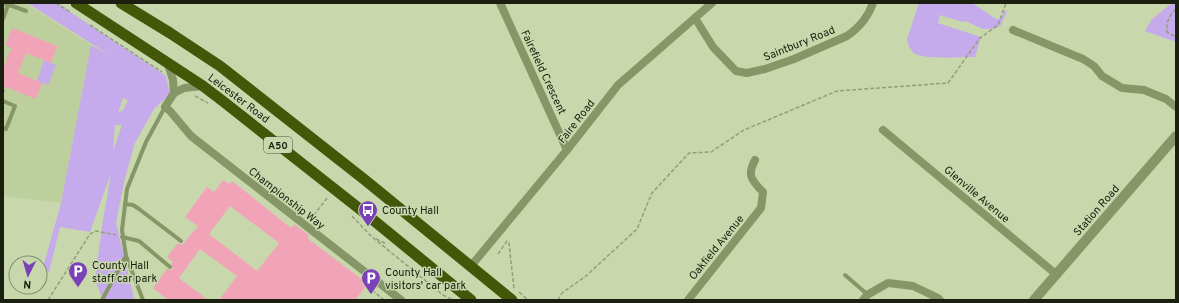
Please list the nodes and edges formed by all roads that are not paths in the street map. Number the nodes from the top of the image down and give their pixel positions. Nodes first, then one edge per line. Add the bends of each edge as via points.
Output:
1 (121, 3) edge
2 (500, 3) edge
3 (873, 3) edge
4 (6, 4) edge
5 (709, 4) edge
6 (74, 8) edge
7 (26, 11) dead end
8 (695, 18) junction
9 (3, 19) edge
10 (1013, 30) dead end
11 (168, 64) junction
12 (204, 86) junction
13 (174, 93) junction
14 (3, 101) edge
15 (165, 107) junction
16 (1176, 107) edge
17 (3, 128) edge
18 (883, 130) dead end
19 (1176, 136) edge
20 (567, 150) junction
21 (755, 160) dead end
22 (125, 204) junction
23 (122, 237) junction
24 (181, 241) dead end
25 (126, 256) junction
26 (471, 266) junction
27 (170, 267) dead end
28 (1057, 274) junction
29 (845, 275) dead end
30 (865, 297) edge
31 (102, 300) edge
32 (143, 300) edge
33 (401, 300) edge
34 (471, 300) edge
35 (512, 300) edge
36 (688, 300) edge
37 (940, 300) edge
38 (1034, 300) edge

1 - 26 highway, Leicester Road / A50 via 220,66
2 - 20 street, Fairefield Crescent
3 - 8 street, Saintbury Road via 869,14 855,31 847,36 794,59 747,73 736,71 713,47
4 - 7 lane
4 - 9 lane
5 - 8 street, Faire Road
6 - 11 highway, Leicester Road / A50
8 - 20 street, Faire Road via 618,86
10 - 16 street via 1083,59 1094,66 1102,76 1122,88 1144,90 1166,98
11 - 12 highway, Leicester Road / A50
11 - 13 street
12 - 13 street via 184,88
12 - 34 highway, Leicester Road / A50
13 - 15 street
14 - 17 lane via 15,106 6,129
15 - 22 lane via 146,142 127,190
15 - 33 street, Championship Way via 191,136
18 - 28 street, Glenville Avenue
19 - 28 street, Station Road
20 - 26 street, Faire Road
21 - 36 street, Oakfield Avenue via 750,173 763,192 761,208
22 - 23 lane
22 - 24 lane via 133,205
23 - 25 lane
23 - 27 lane via 139,241
25 - 31 lane
25 - 32 lane
26 - 35 highway, Leicester Road / A50
28 - 38 street, Station Road
29 - 30 lane
30 - 37 street via 888,283 913,286

